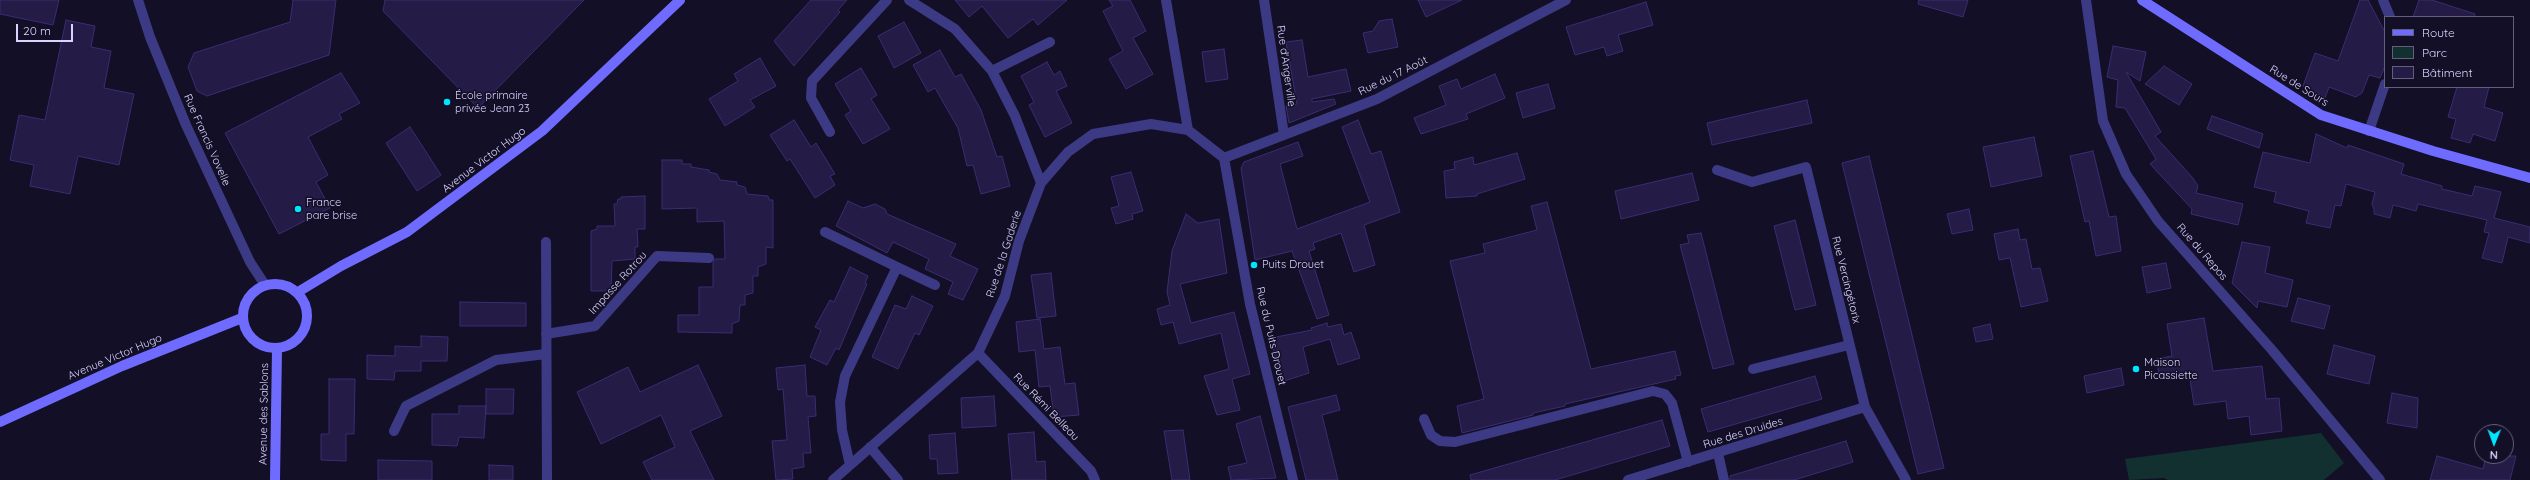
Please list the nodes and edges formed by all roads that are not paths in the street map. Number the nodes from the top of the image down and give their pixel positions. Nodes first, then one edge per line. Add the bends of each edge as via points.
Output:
1 (138, 0) edge
2 (680, 0) edge
3 (887, 0) edge
4 (909, 0) edge
5 (1166, 0) edge
6 (1264, 0) edge
7 (1566, 0) edge
8 (2086, 0) edge
9 (2142, 0) edge
10 (2383, 0) edge
11 (2390, 16) edge
12 (1050, 42) dead end
13 (992, 71) junction
14 (2384, 87) edge
15 (1188, 130) junction
16 (2369, 131) junction
17 (830, 132) dead end
18 (1284, 135) junction
19 (1224, 158) junction
20 (1717, 170) dead end
21 (2530, 178) edge
22 (1041, 183) junction
23 (825, 232) dead end
24 (546, 242) dead end
25 (708, 258) dead end
26 (897, 267) junction
27 (265, 285) junction
28 (935, 285) dead end
29 (298, 292) junction
30 (242, 318) junction
31 (546, 334) junction
32 (1849, 345) junction
33 (277, 349) junction
34 (978, 353) junction
35 (546, 354) junction
36 (1753, 369) dead end
37 (1865, 407) junction
38 (1424, 419) dead end
39 (0, 422) edge
40 (394, 431) dead end
41 (870, 447) junction
42 (1718, 453) junction
43 (1688, 462) junction
44 (850, 465) junction
45 (275, 480) edge
46 (547, 480) edge
47 (833, 480) edge
48 (898, 480) edge
49 (1096, 480) edge
50 (1293, 480) edge
51 (1628, 480) edge
52 (1724, 480) edge
53 (1906, 480) edge
54 (2380, 480) edge

1 - 27 street, Rue Francis Vovelle via 150,38 186,125 250,262
2 - 29 main road, Avenue Victor Hugo via 542,131 407,232 341,266
3 - 17 street via 812,81 811,98
4 - 13 street via 955,29
5 - 15 street
6 - 18 street, Rue d'Angerville
7 - 18 street, Rue du 17 Août via 1377,99
8 - 54 street, Rue du Repos via 2103,121 2126,174 2158,221 2272,350
9 - 16 main road, Rue de Sours via 2321,115
10 - 11 street
12 - 13 street
13 - 22 street via 1015,116
14 - 16 street
15 - 19 street
15 - 22 street, Rue de la Gaderie via 1151,124 1094,134 1068,152
16 - 21 main road, Rue de Sours
18 - 19 street, Rue du 17 Août
19 - 50 street, Rue du Puits Drouet via 1250,304
20 - 32 street, Rue Vercingétorix via 1752,182 1806,167
22 - 34 street, Rue de la Gaderie via 1019,241 1005,296
23 - 26 street
24 - 31 street
25 - 31 street, Impasse Rotrou via 657,256 595,326
26 - 28 street
26 - 44 street via 845,376 840,402 842,430
27 - 29 main road via 283,284
27 - 30 main road via 249,296
29 - 33 main road via 305,303 307,324 296,341
30 - 33 main road via 248,335 256,343
30 - 39 main road, Avenue Victor Hugo via 122,366
31 - 35 street
32 - 36 street
32 - 37 street, Rue Vercingétorix
33 - 45 main road, Avenue des Sablons
34 - 41 street, Rue de la Gaderie
34 - 49 street, Rue Rémi Belleau
35 - 40 street via 496,360 406,406
35 - 46 street
37 - 42 street, Rue des Druides
37 - 53 street, Rue Vercingétorix
38 - 43 street via 1431,435 1440,441 1455,442 1653,391 1665,394 1672,404
41 - 44 street, Rue de la Gaderie
41 - 48 street
42 - 43 street, Rue des Druides
42 - 52 street
43 - 51 street, Rue des Druides
44 - 47 street, Rue de la Gaderie

